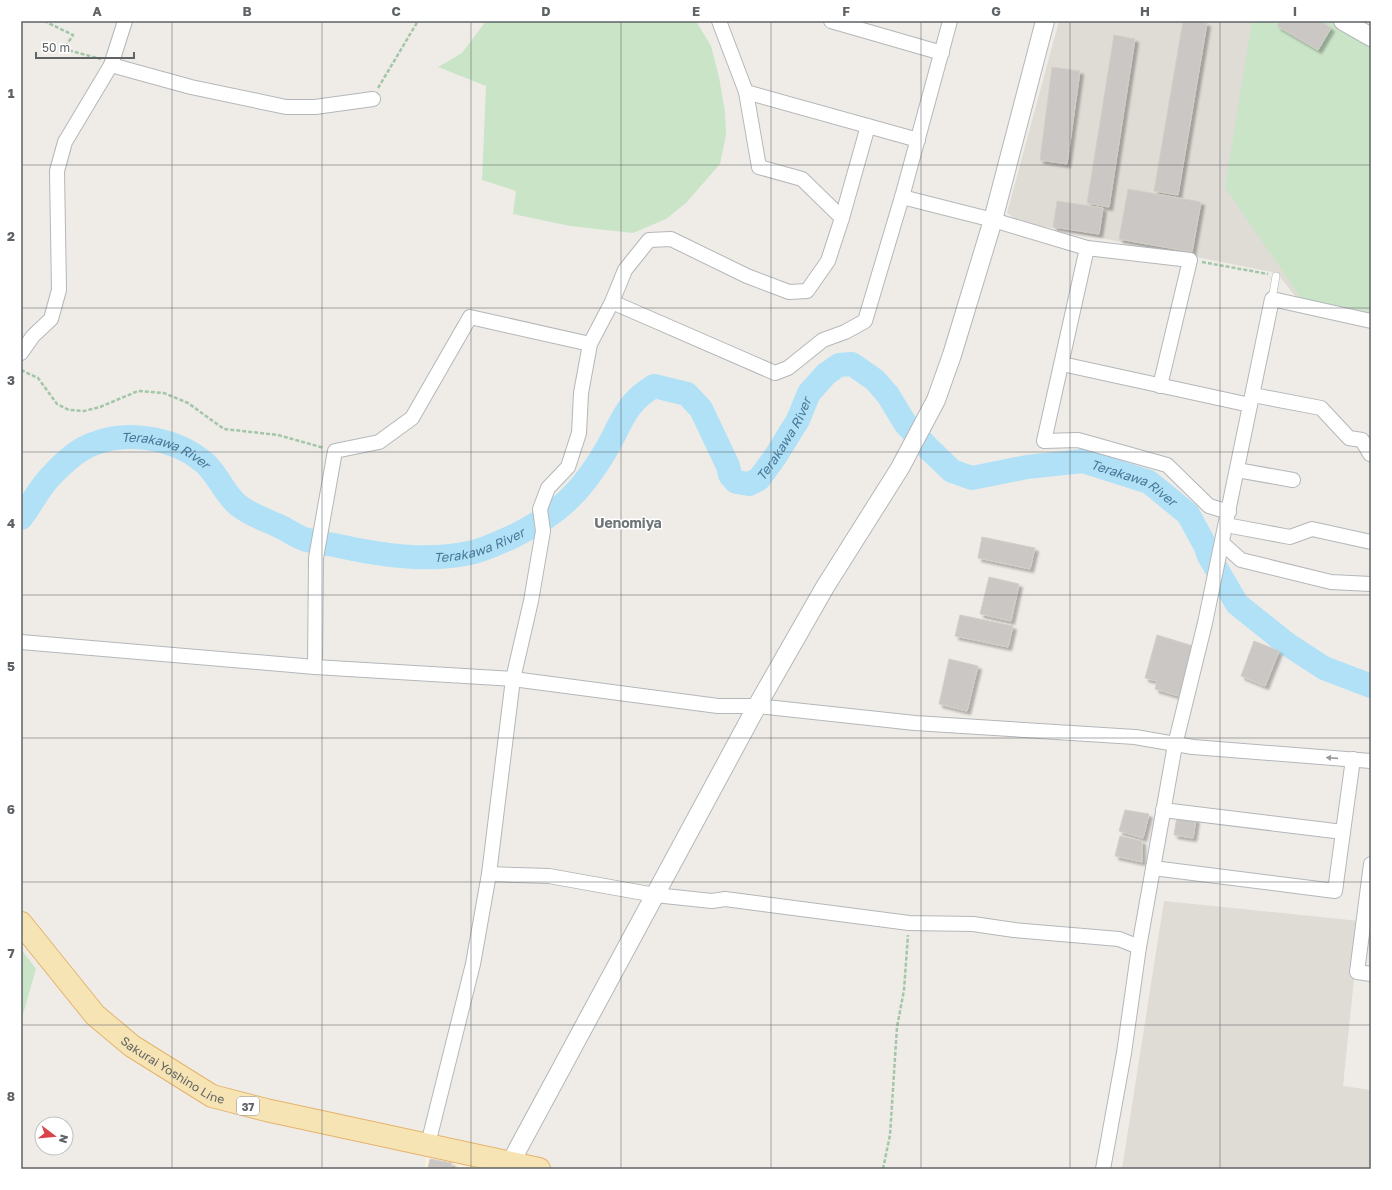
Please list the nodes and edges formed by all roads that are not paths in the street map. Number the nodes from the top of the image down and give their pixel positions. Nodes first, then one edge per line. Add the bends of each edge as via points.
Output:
1 (124, 21) edge
2 (719, 21) edge
3 (831, 21) edge
4 (950, 21) edge
5 (1045, 21) edge
6 (1344, 21) edge
7 (1371, 37) edge
8 (942, 53) junction
9 (111, 63) junction
10 (746, 92) junction
11 (373, 99) road end
12 (868, 126) junction
13 (918, 140) junction
14 (902, 197) junction
15 (842, 218) junction
16 (993, 220) junction
17 (1087, 248) junction
18 (1276, 276) road end
19 (1272, 299) junction
20 (612, 302) junction
21 (1371, 321) edge
22 (590, 344) junction
23 (21, 353) edge
24 (1062, 364) junction
25 (1160, 386) junction
26 (1252, 400) junction
27 (1370, 454) dead end
28 (1237, 470) junction
29 (1292, 480) dead end
30 (1227, 518) junction
31 (1371, 542) edge
32 (1222, 544) junction
33 (1371, 584) edge
34 (21, 642) edge
35 (314, 667) junction
36 (513, 679) junction
37 (757, 706) junction
38 (1175, 745) junction
39 (1353, 759) junction
40 (1371, 761) edge
41 (1163, 810) junction
42 (1343, 832) junction
43 (1371, 864) edge
44 (1153, 868) junction
45 (490, 874) junction
46 (655, 895) junction
47 (21, 923) edge
48 (1139, 947) junction
49 (1371, 974) edge
50 (428, 1144) junction
51 (509, 1166) edge
52 (540, 1169) edge
53 (1104, 1169) edge

1 - 9 street
2 - 10 street
3 - 8 street
4 - 8 street
5 - 16 street
6 - 7 street
8 - 13 street
9 - 11 street via 191,87 286,107 315,107
9 - 23 street via 65,142 58,171 59,290 51,319 33,336
10 - 12 street
10 - 15 street via 759,167 802,179
12 - 13 street
12 - 15 street
13 - 14 street
14 - 16 street
14 - 20 street via 866,321 823,340 788,368 775,373
15 - 20 street via 828,262 807,291 789,292 747,276 671,239 649,240 625,270
16 - 17 street
16 - 37 street via 936,400 900,468 825,587
17 - 24 street
17 - 25 street via 1190,260
18 - 19 lane
19 - 21 street
19 - 26 street
20 - 22 street
22 - 35 street via 470,317 412,418 379,442 335,451 316,558
22 - 36 street via 581,393 579,433 568,467 548,488 540,509 543,531 531,601
24 - 25 street
24 - 30 street via 1044,441 1078,440 1167,465 1209,506
25 - 26 street
26 - 27 street via 1321,408 1349,438 1362,440
26 - 28 street
28 - 29 street
28 - 30 street
30 - 31 street via 1290,537 1312,529
30 - 32 street
32 - 33 street via 1241,560 1331,582
32 - 38 street
34 - 35 street
35 - 36 street
36 - 37 street via 718,706
36 - 45 street
37 - 38 street via 915,722 1134,737
37 - 46 street
39 -> 38 street
38 - 41 street
39 - 40 street
39 - 42 street
41 - 42 street
41 - 44 street
42 - 44 street via 1335,891
43 - 49 street via 1356,972
44 - 48 street
45 - 46 street via 548,876
45 - 50 street via 473,964
46 - 48 street via 712,901 725,899 909,923 972,924 1101,937 1119,939
46 - 51 street
47 - 50 main road, Sakurai Yoshino Line / 37 via 96,1015 132,1046 212,1096
48 - 53 street
50 - 51 main road, Sakurai Yoshino Line / 37
51 - 52 main road, Sakurai Yoshino Line / 37

